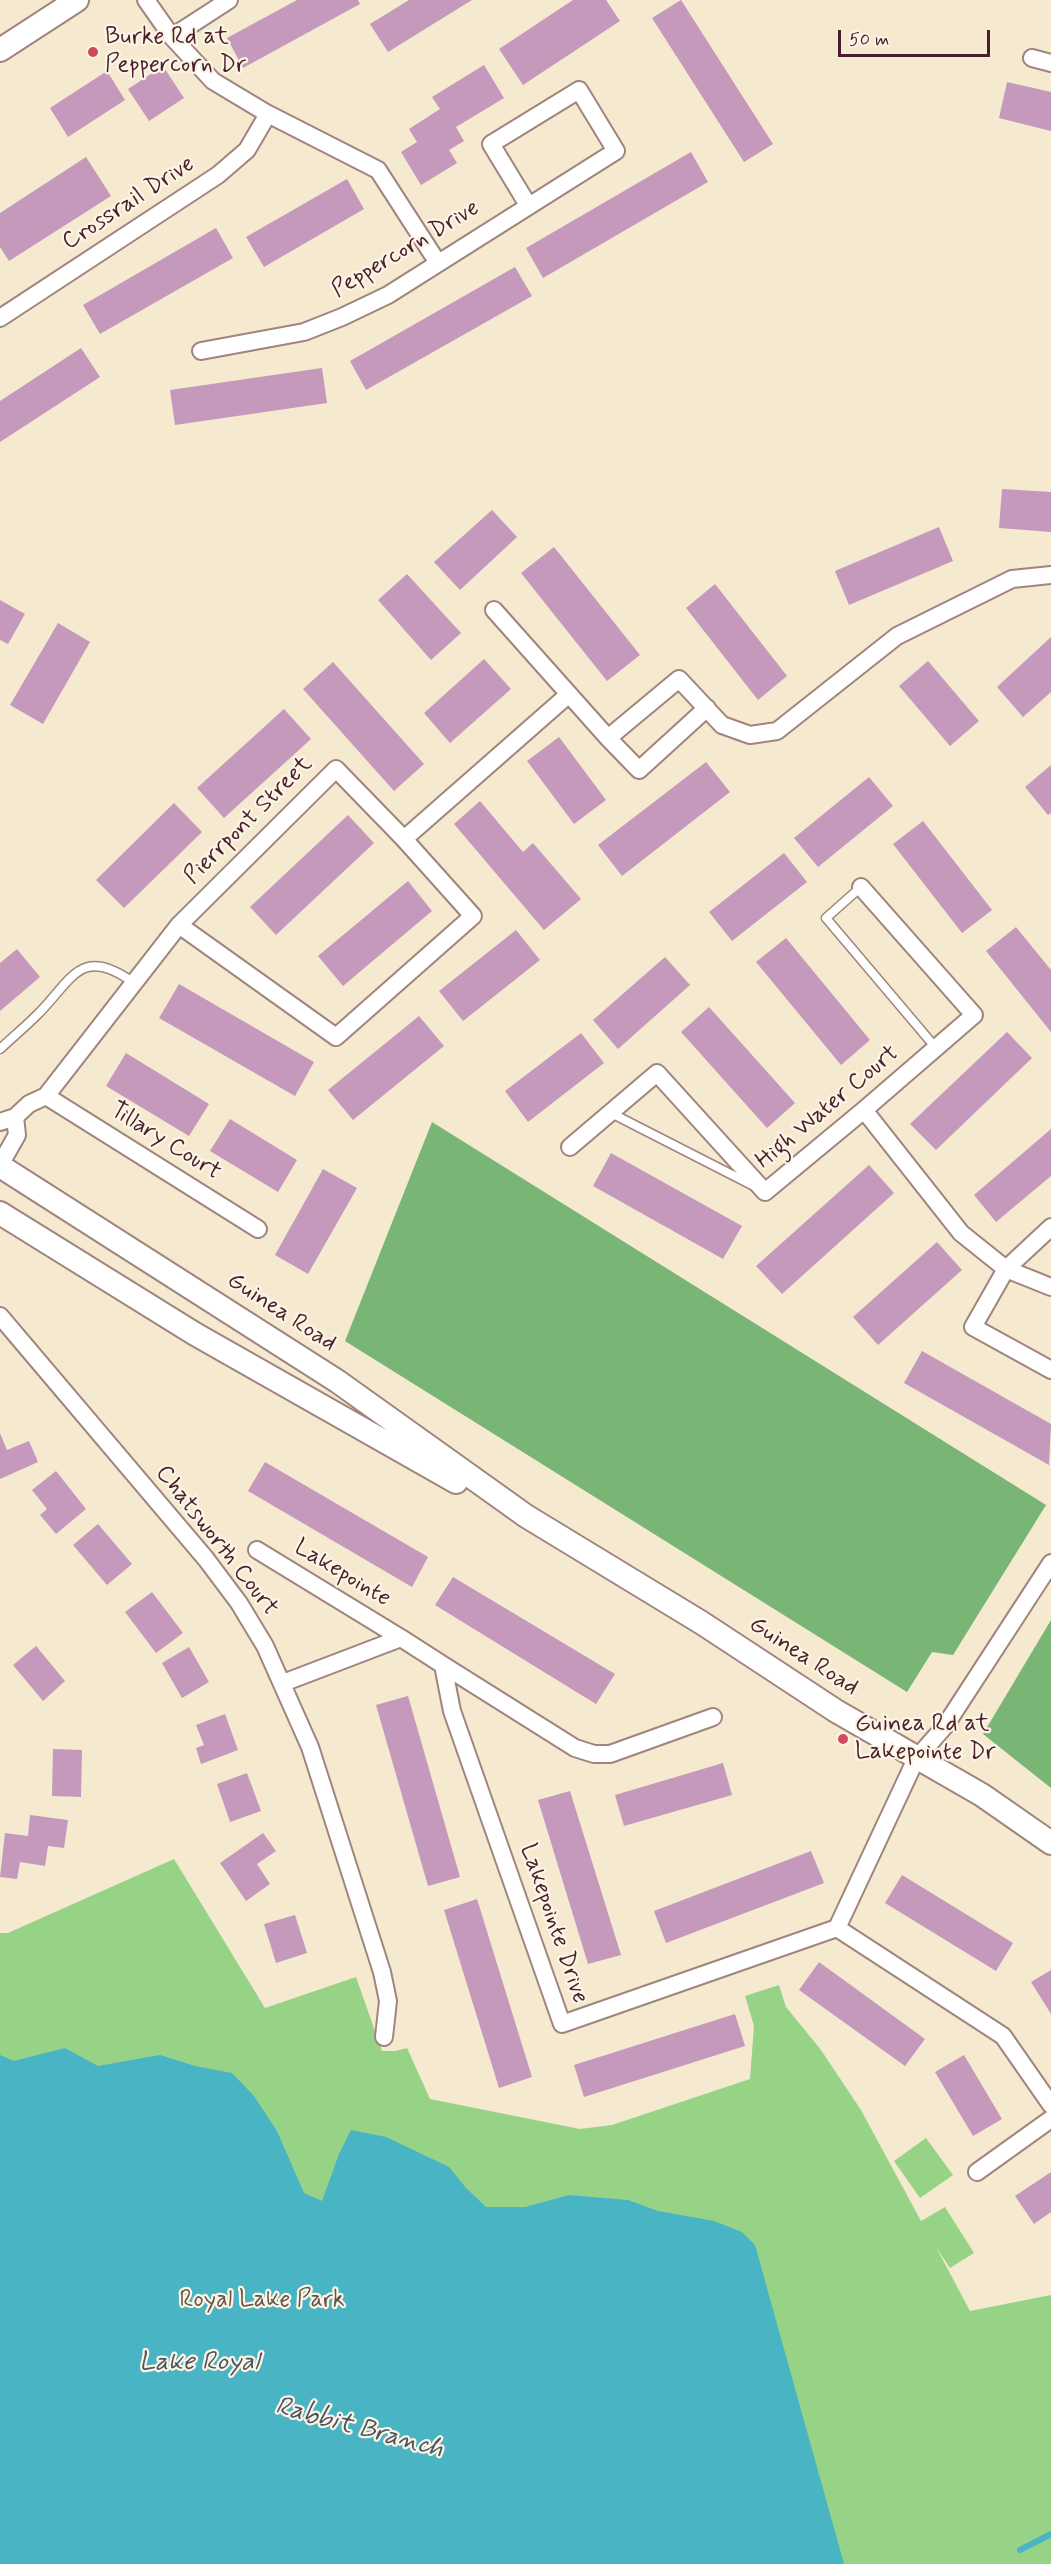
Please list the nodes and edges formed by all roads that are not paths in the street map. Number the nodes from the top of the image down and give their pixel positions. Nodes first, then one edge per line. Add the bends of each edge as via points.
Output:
1 (77, 0) edge
2 (146, 0) edge
3 (229, 0) edge
4 (172, 36) junction
5 (0, 50) edge
6 (1032, 58) dead end
7 (1051, 63) edge
8 (268, 114) junction
9 (528, 205) junction
10 (438, 262) junction
11 (0, 318) edge
12 (201, 351) dead end
13 (1051, 575) edge
14 (494, 610) dead end
15 (568, 695) junction
16 (707, 708) junction
17 (608, 738) junction
18 (404, 839) junction
19 (861, 887) joint
20 (179, 925) junction
21 (134, 983) junction
22 (936, 1048) junction
23 (0, 1049) edge
24 (46, 1096) junction
25 (864, 1110) junction
26 (611, 1113) junction
27 (7, 1120) edge
28 (570, 1148) dead end
29 (0, 1165) edge
30 (765, 1192) junction
31 (0, 1213) edge
32 (1051, 1227) edge
33 (258, 1229) dead end
34 (1006, 1269) junction
35 (1051, 1287) edge
36 (0, 1316) edge
37 (1051, 1370) edge
38 (526, 1516) junction
39 (257, 1550) dead end
40 (1051, 1563) edge
41 (401, 1638) junction
42 (443, 1665) junction
43 (283, 1683) junction
44 (713, 1717) dead end
45 (916, 1760) junction
46 (1051, 1843) edge
47 (837, 1928) junction
48 (384, 2037) dead end
49 (1051, 2105) edge
50 (1051, 2119) edge
51 (976, 2172) dead end

1 - 5 main road
2 - 4 street
3 - 4 street
4 - 8 street via 213,81
6 - 7 street
8 - 10 street via 378,170
8 - 11 street, Crossrail Drive via 247,150 218,175
9 - 9 street, Peppercorn Drive via 616,151 579,90 491,144
9 - 10 street, Peppercorn Drive
10 - 12 street, Peppercorn Drive via 388,295 304,332
13 - 16 street via 1012,579 897,636 777,731 750,735 722,725
14 - 15 street
15 - 17 street
15 - 18 street
16 - 17 street via 679,679
16 - 17 street via 639,770
18 - 20 street, Pierrpont Street via 336,769
18 - 20 street via 473,916 336,1037
19 - 22 lane via 826,918
19 - 22 street, High Water Court via 974,1015
20 - 21 street, Pierrpont Street
21 - 23 lane via 116,970 89,966 75,973 39,1014
21 - 24 street, Pierrpont Street
22 - 25 street, High Water Court
24 - 27 street, Pierrpont Street
24 - 33 street, Tillary Court
25 - 30 street, High Water Court
25 - 34 street via 961,1233
26 - 28 street, High Water Court
26 - 30 lane
26 - 30 street, High Water Court via 657,1073
27 - 29 street, Pierrpont Street via 17,1135
29 - 38 main road, Guinea Road via 337,1381
31 - 38 main road, Guinea Road via 195,1334 457,1482
32 - 34 street
34 - 35 street
34 - 37 street via 973,1327
36 - 43 street, Chatsworth Court via 206,1559 239,1603
38 - 45 main road, Guinea Road
39 - 41 street, Lakepointe
40 - 45 street via 945,1726
41 - 42 street
41 - 43 street
42 - 44 street via 574,1748 594,1754 610,1754
42 - 47 street, Lakepointe Drive via 452,1711 562,2024
43 - 48 street, Chatsworth Court via 310,1747 382,1972 388,2001
45 - 46 main road, Guinea Road via 982,1796
45 - 47 street
47 - 49 street via 1003,2036
50 - 51 street

